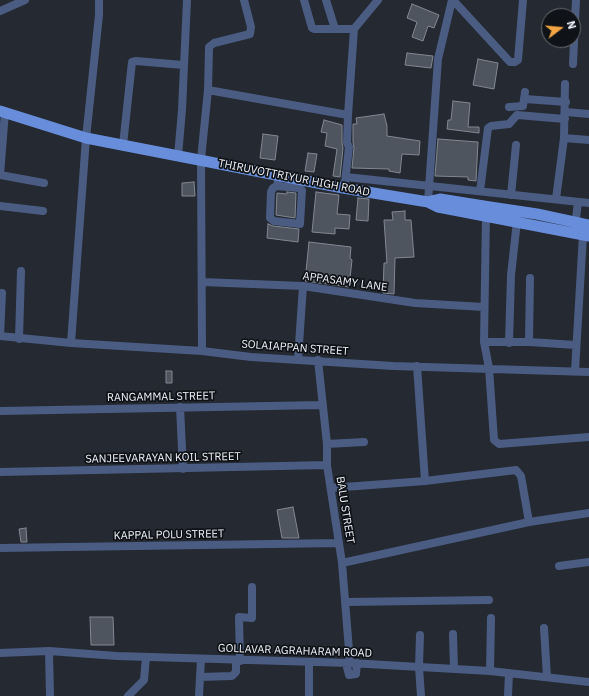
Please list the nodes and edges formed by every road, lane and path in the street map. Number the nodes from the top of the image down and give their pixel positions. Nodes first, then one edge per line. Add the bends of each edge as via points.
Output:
1 (25, 0) edge
2 (99, 0) edge
3 (187, 0) edge
4 (244, 0) edge
5 (304, 0) edge
6 (326, 0) edge
7 (378, 0) edge
8 (452, 0) edge
9 (522, 0) edge
10 (576, 0) edge
11 (0, 11) edge
12 (335, 29) junction
13 (354, 29) junction
14 (573, 64) dead end
15 (183, 65) junction
16 (566, 84) dead end
17 (208, 90) junction
18 (566, 102) junction
19 (509, 107) dead end
20 (2, 111) edge
21 (589, 114) edge
22 (348, 115) junction
23 (565, 116) junction
24 (86, 138) junction
25 (564, 138) junction
26 (589, 140) edge
27 (123, 145) junction
28 (516, 145) dead end
29 (178, 156) junction
30 (201, 160) junction
31 (0, 175) edge
32 (346, 177) junction
33 (278, 181) junction
34 (44, 183) dead end
35 (303, 185) junction
36 (429, 186) junction
37 (343, 188) junction
38 (480, 191) junction
39 (512, 194) junction
40 (556, 199) junction
41 (428, 202) junction
42 (578, 202) junction
43 (589, 203) edge
44 (0, 206) edge
45 (43, 211) dead end
46 (486, 215) junction
47 (517, 221) junction
48 (589, 225) edge
49 (580, 232) edge
50 (21, 271) dead end
51 (530, 278) dead end
52 (202, 282) junction
53 (303, 286) junction
54 (2, 293) dead end
55 (484, 306) junction
56 (0, 336) edge
57 (19, 339) junction
58 (484, 342) junction
59 (529, 342) junction
60 (71, 343) junction
61 (509, 343) junction
62 (576, 345) junction
63 (202, 350) junction
64 (298, 359) junction
65 (318, 360) junction
66 (416, 366) junction
67 (489, 368) junction
68 (575, 371) junction
69 (589, 372) edge
70 (322, 405) junction
71 (180, 407) junction
72 (0, 411) edge
73 (589, 437) edge
74 (364, 442) dead end
75 (327, 444) junction
76 (327, 465) junction
77 (183, 468) junction
78 (0, 472) edge
79 (425, 481) junction
80 (331, 488) junction
81 (589, 513) edge
82 (529, 522) junction
83 (339, 543) junction
84 (0, 548) edge
85 (589, 562) edge
86 (342, 563) junction
87 (559, 566) dead end
88 (252, 587) dead end
89 (489, 600) dead end
90 (346, 602) junction
91 (490, 618) dead end
92 (544, 628) dead end
93 (420, 634) dead end
94 (453, 634) dead end
95 (49, 651) junction
96 (0, 653) edge
97 (146, 657) junction
98 (201, 659) junction
99 (238, 661) junction
100 (309, 662) junction
101 (351, 663) junction
102 (419, 667) junction
103 (454, 669) junction
104 (490, 671) junction
105 (509, 673) junction
106 (200, 677) junction
107 (547, 677) junction
108 (589, 682) edge
109 (50, 696) edge
110 (128, 696) edge
111 (199, 696) edge
112 (309, 696) edge
113 (421, 696) edge
114 (508, 696) edge

1 - 11 street
2 - 24 street
3 - 15 street
4 - 17 street via 252,31 247,35 211,44
5 - 12 street via 312,28
6 - 12 street
7 - 13 street
8 - 9 street via 510,62 515,62 518,60
8 - 36 street via 438,59
10 - 14 street
12 - 13 street
13 - 22 street
15 - 27 street via 132,62
15 - 29 street
16 - 18 street
17 - 22 street
17 - 30 street
18 - 19 street via 525,95 524,105
18 - 23 street
20 - 24 main road, THIRUVOTTRIYUR HIGH ROAD
20 - 31 street
21 - 23 street
22 - 32 street via 349,147
23 - 25 street
23 - 38 street via 517,115 509,124 488,128
24 - 27 main road, THIRUVOTTRIYUR HIGH ROAD
24 - 60 street
25 - 26 street
25 - 40 street
27 - 29 main road, THIRUVOTTRIYUR HIGH ROAD
28 - 39 street
29 - 30 main road, THIRUVOTTRIYUR HIGH ROAD
30 - 33 main road, THIRUVOTTRIYUR HIGH ROAD
30 - 52 street
31 - 34 street
32 - 36 street
32 - 37 street
33 - 35 main road, THIRUVOTTRIYUR HIGH ROAD
33 - 35 street via 271,192 270,218 274,221 300,224
35 - 37 main road, THIRUVOTTRIYUR HIGH ROAD
36 - 38 street
36 - 41 street
37 - 41 main road, THIRUVOTTRIYUR HIGH ROAD
38 - 39 street
39 - 40 street
40 - 42 street
41 - 46 main road, THIRUVOTTRIYUR HIGH ROAD via 438,207
41 - 49 main road via 440,200 537,214
42 - 43 street
42 - 49 street
44 - 45 street
46 - 47 main road, THIRUVOTTRIYUR HIGH ROAD
46 - 55 street
47 - 49 main road, THIRUVOTTRIYUR HIGH ROAD
47 - 61 street via 511,275
48 - 49 main road
49 - 62 street
50 - 57 street
51 - 59 street
52 - 53 street, APPASAMY LANE
52 - 63 street
53 - 55 street, APPASAMY LANE via 415,303
53 - 64 street
54 - 56 street
55 - 58 street
56 - 57 street, SOLAIAPPAN STREET
57 - 60 street, SOLAIAPPAN STREET
58 - 61 street
58 - 67 street
59 - 61 street
59 - 62 street
60 - 63 street, SOLAIAPPAN STREET
62 - 68 street
63 - 64 street, SOLAIAPPAN STREET via 251,357
64 - 65 street, SOLAIAPPAN STREET
65 - 66 street, SOLAIAPPAN STREET
65 - 70 street, BALU STREET
66 - 67 street, SOLAIAPPAN STREET
66 - 79 street
67 - 68 street, SOLAIAPPAN STREET
67 - 73 street via 496,443
68 - 69 street, SOLAIAPPAN STREET
70 - 71 street, RANGAMMAL STREET
70 - 75 street, BALU STREET
71 - 72 street, RANGAMMAL STREET
71 - 77 street
74 - 75 street
75 - 76 street, BALU STREET
76 - 77 street, SANJEEVARAYAN KOIL STREET
76 - 80 street, BALU STREET
77 - 78 street, SANJEEVARAYAN KOIL STREET
79 - 80 street
79 - 82 street via 516,470 521,476
80 - 83 street, BALU STREET
81 - 82 street
82 - 86 street
83 - 84 street, KAPPAL POLU STREET
83 - 86 street, BALU STREET
85 - 87 street
86 - 90 street, BALU STREET
88 - 99 street via 252,618 239,617
89 - 90 street
90 - 101 street, BALU STREET
91 - 104 street
92 - 107 street
93 - 102 street
94 - 103 street
95 - 96 street, GOLLAVAR AGRAHARAM ROAD
95 - 97 street, GOLLAVAR AGRAHARAM ROAD
95 - 109 street
97 - 98 street, GOLLAVAR AGRAHARAM ROAD
97 - 110 street via 144,680
98 - 99 street, GOLLAVAR AGRAHARAM ROAD
98 - 106 street
99 - 100 street, GOLLAVAR AGRAHARAM ROAD
99 - 106 street via 236,672 232,676
100 - 101 street, GOLLAVAR AGRAHARAM ROAD
100 - 112 street
101 - 102 street, GOLLAVAR AGRAHARAM ROAD
102 - 103 street, GOLLAVAR AGRAHARAM ROAD
102 - 113 street
103 - 104 street, GOLLAVAR AGRAHARAM ROAD
104 - 105 street, GOLLAVAR AGRAHARAM ROAD
105 - 107 street, GOLLAVAR AGRAHARAM ROAD
105 - 114 street
106 - 111 street
107 - 108 street, GOLLAVAR AGRAHARAM ROAD

